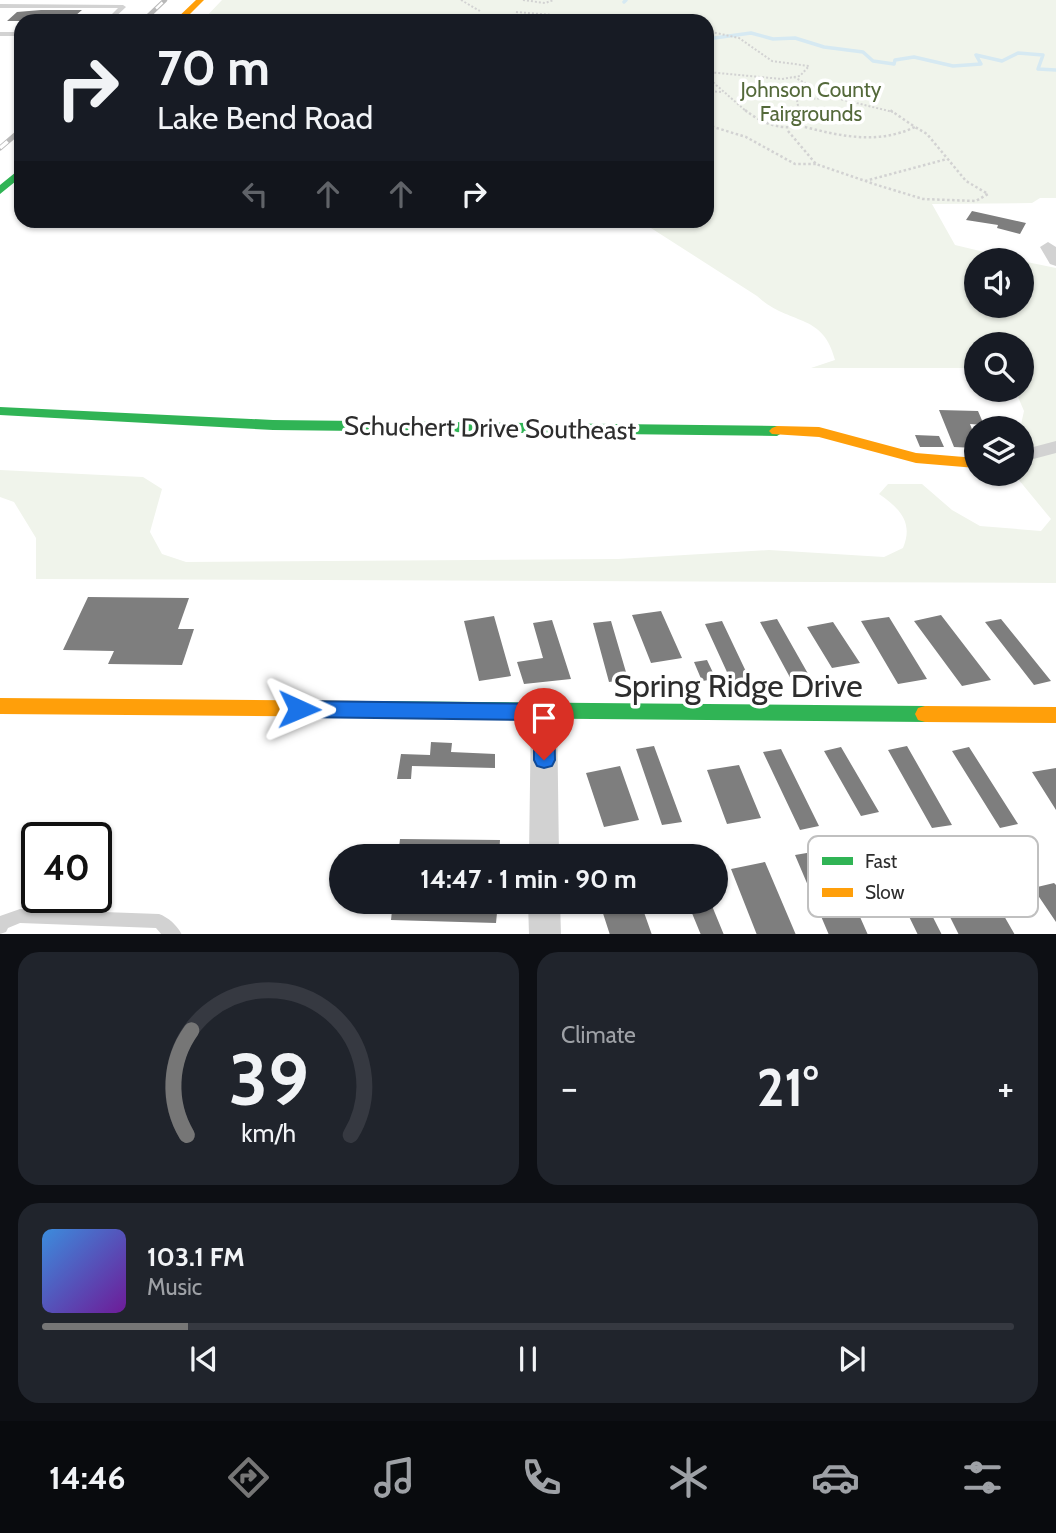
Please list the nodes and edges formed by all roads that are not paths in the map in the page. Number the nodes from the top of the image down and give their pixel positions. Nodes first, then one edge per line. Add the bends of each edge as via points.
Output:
1 (130, 0) edge
2 (200, 0) edge
3 (0, 6) edge
4 (10, 6) junction
5 (122, 7) junction
6 (0, 13) edge
7 (115, 14) edge
8 (185, 14) edge
9 (14, 178) edge
10 (0, 191) edge
11 (0, 411) edge
12 (1056, 447) edge
13 (1034, 453) edge
14 (964, 463) edge
15 (0, 706) edge
16 (544, 712) junction
17 (1056, 715) edge
18 (544, 844) edge
19 (544, 914) edge
20 (0, 926) edge
21 (174, 934) edge
22 (545, 934) edge

1 - 5 lane
2 - 8 street
3 - 4 lane
4 - 5 lane
4 - 6 lane
5 - 7 lane
9 - 10 street
11 - 14 street, Schuchert Drive Southeast via 273,425 819,432 895,456
12 - 13 street
15 - 16 street, Spring Ridge Drive
16 - 17 street, Spring Ridge Drive
16 - 18 street
19 - 22 street
20 - 21 lane via 20,915 159,921

